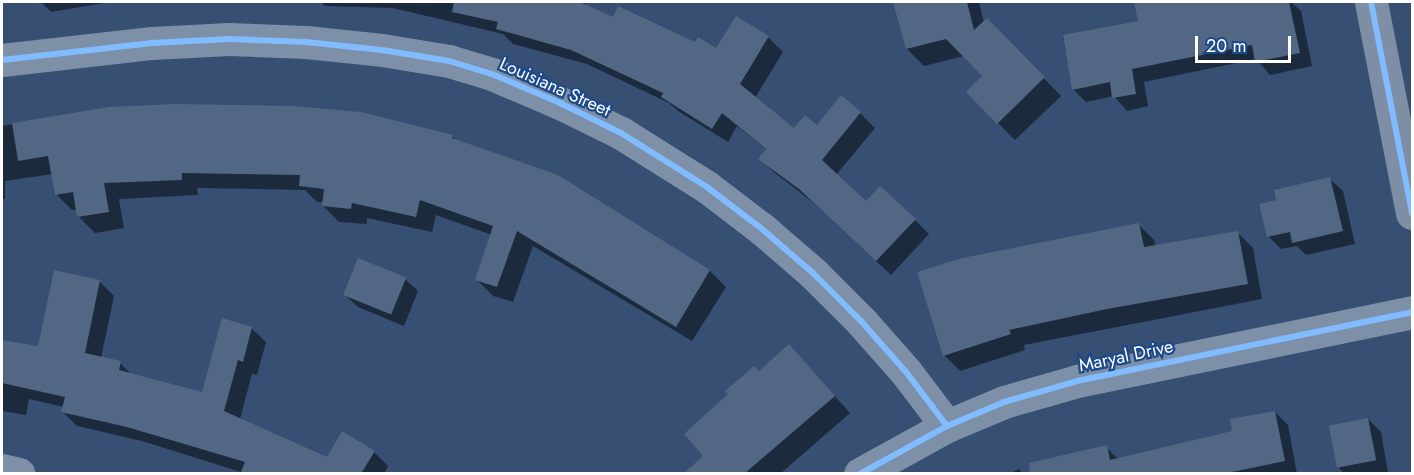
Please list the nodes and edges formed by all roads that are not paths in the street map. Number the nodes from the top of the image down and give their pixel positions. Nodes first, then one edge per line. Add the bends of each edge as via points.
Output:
1 (1371, 2) edge
2 (2, 60) edge
3 (1413, 213) edge
4 (1413, 312) edge
5 (947, 426) junction
6 (2, 470) edge
7 (19, 474) edge
8 (860, 474) edge

1 - 3 main road
2 - 5 street, Louisiana Street via 152,42 240,40 382,50 449,61 492,74 621,133 707,187 762,228 861,321
4 - 5 street, Maryal Drive via 1077,381 1004,402
5 - 8 street, Maryal Drive
6 - 7 street

